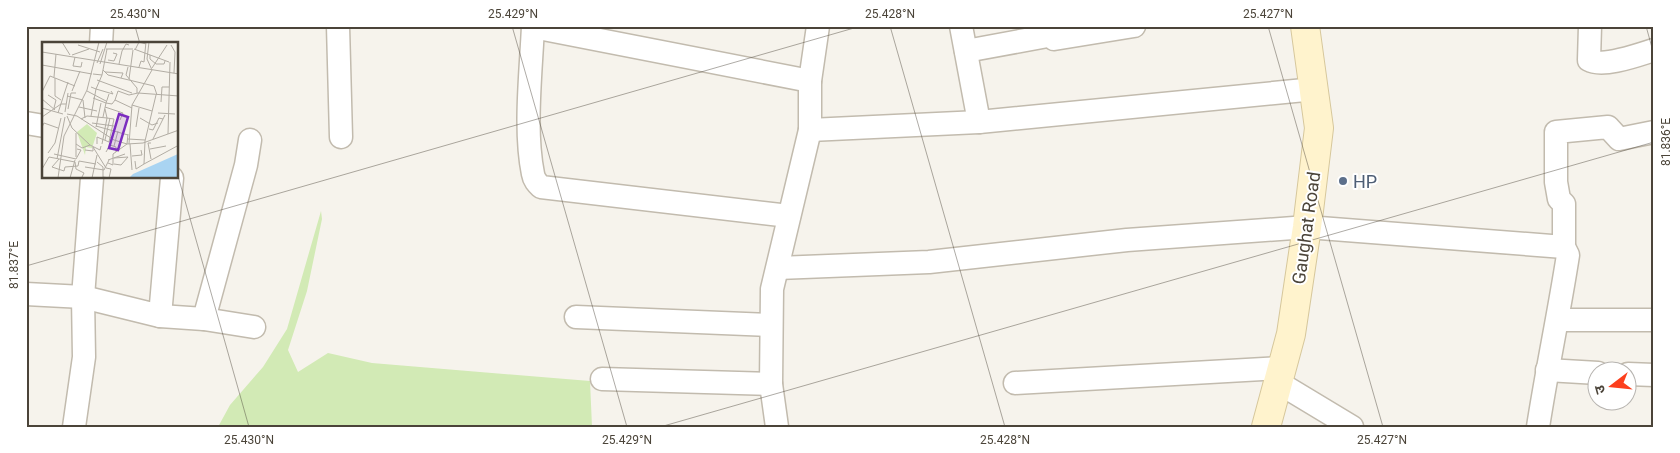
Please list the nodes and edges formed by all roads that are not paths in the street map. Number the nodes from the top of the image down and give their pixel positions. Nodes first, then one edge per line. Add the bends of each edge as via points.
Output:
1 (102, 26) edge
2 (338, 26) edge
3 (533, 26) edge
4 (818, 26) edge
5 (961, 26) edge
6 (1134, 26) edge
7 (1305, 26) edge
8 (1590, 26) edge
9 (1052, 31) edge
10 (101, 42) edge
11 (1654, 50) edge
12 (966, 51) junction
13 (810, 81) junction
14 (1315, 89) junction
15 (979, 122) junction
16 (26, 123) edge
17 (42, 126) edge
18 (810, 130) junction
19 (1654, 132) edge
20 (341, 137) dead end
21 (250, 140) dead end
22 (92, 179) edge
23 (172, 179) edge
24 (789, 216) junction
25 (1307, 227) junction
26 (1564, 247) junction
27 (778, 268) junction
28 (26, 294) edge
29 (83, 297) junction
30 (160, 316) junction
31 (576, 317) dead end
32 (204, 319) junction
33 (1558, 320) junction
34 (1654, 320) edge
35 (771, 325) junction
36 (254, 327) dead end
37 (1547, 370) junction
38 (1588, 372) edge
39 (1638, 374) edge
40 (1654, 375) edge
41 (1280, 376) junction
42 (602, 379) dead end
43 (1015, 383) dead end
44 (771, 384) junction
45 (74, 427) edge
46 (777, 427) edge
47 (1266, 427) edge
48 (1352, 427) edge
49 (1538, 427) edge

1 - 10 street
2 - 20 street
3 - 13 street
3 - 24 street via 529,138 533,175 541,187
4 - 13 street
5 - 12 street
6 - 9 street via 1054,39
7 - 14 main road, Gaughat Road
8 - 11 street via 1588,54 1594,63
9 - 12 street
12 - 15 street
13 - 18 street
14 - 15 street
14 - 25 main road, Gaughat Road via 1320,128
15 - 18 street
16 - 17 street
18 - 24 street
19 - 26 street via 1619,140 1608,127 1556,132 1556,182 1559,198 1564,204
21 - 32 street
22 - 29 street
23 - 30 street
24 - 27 street
25 - 26 street
25 - 27 street via 1127,240 928,262
25 - 41 main road, Gaughat Road via 1291,334
26 - 33 street via 1568,255
27 - 35 street via 772,289
28 - 29 street
29 - 30 street
29 - 45 street via 84,357
30 - 32 street
31 - 35 street
32 - 36 street
33 - 34 street
33 - 37 street
35 - 44 street
37 - 38 street
37 - 49 street
39 - 40 street
41 - 43 street
41 - 47 main road, Gaughat Road
41 - 48 street
42 - 44 street
44 - 46 street

